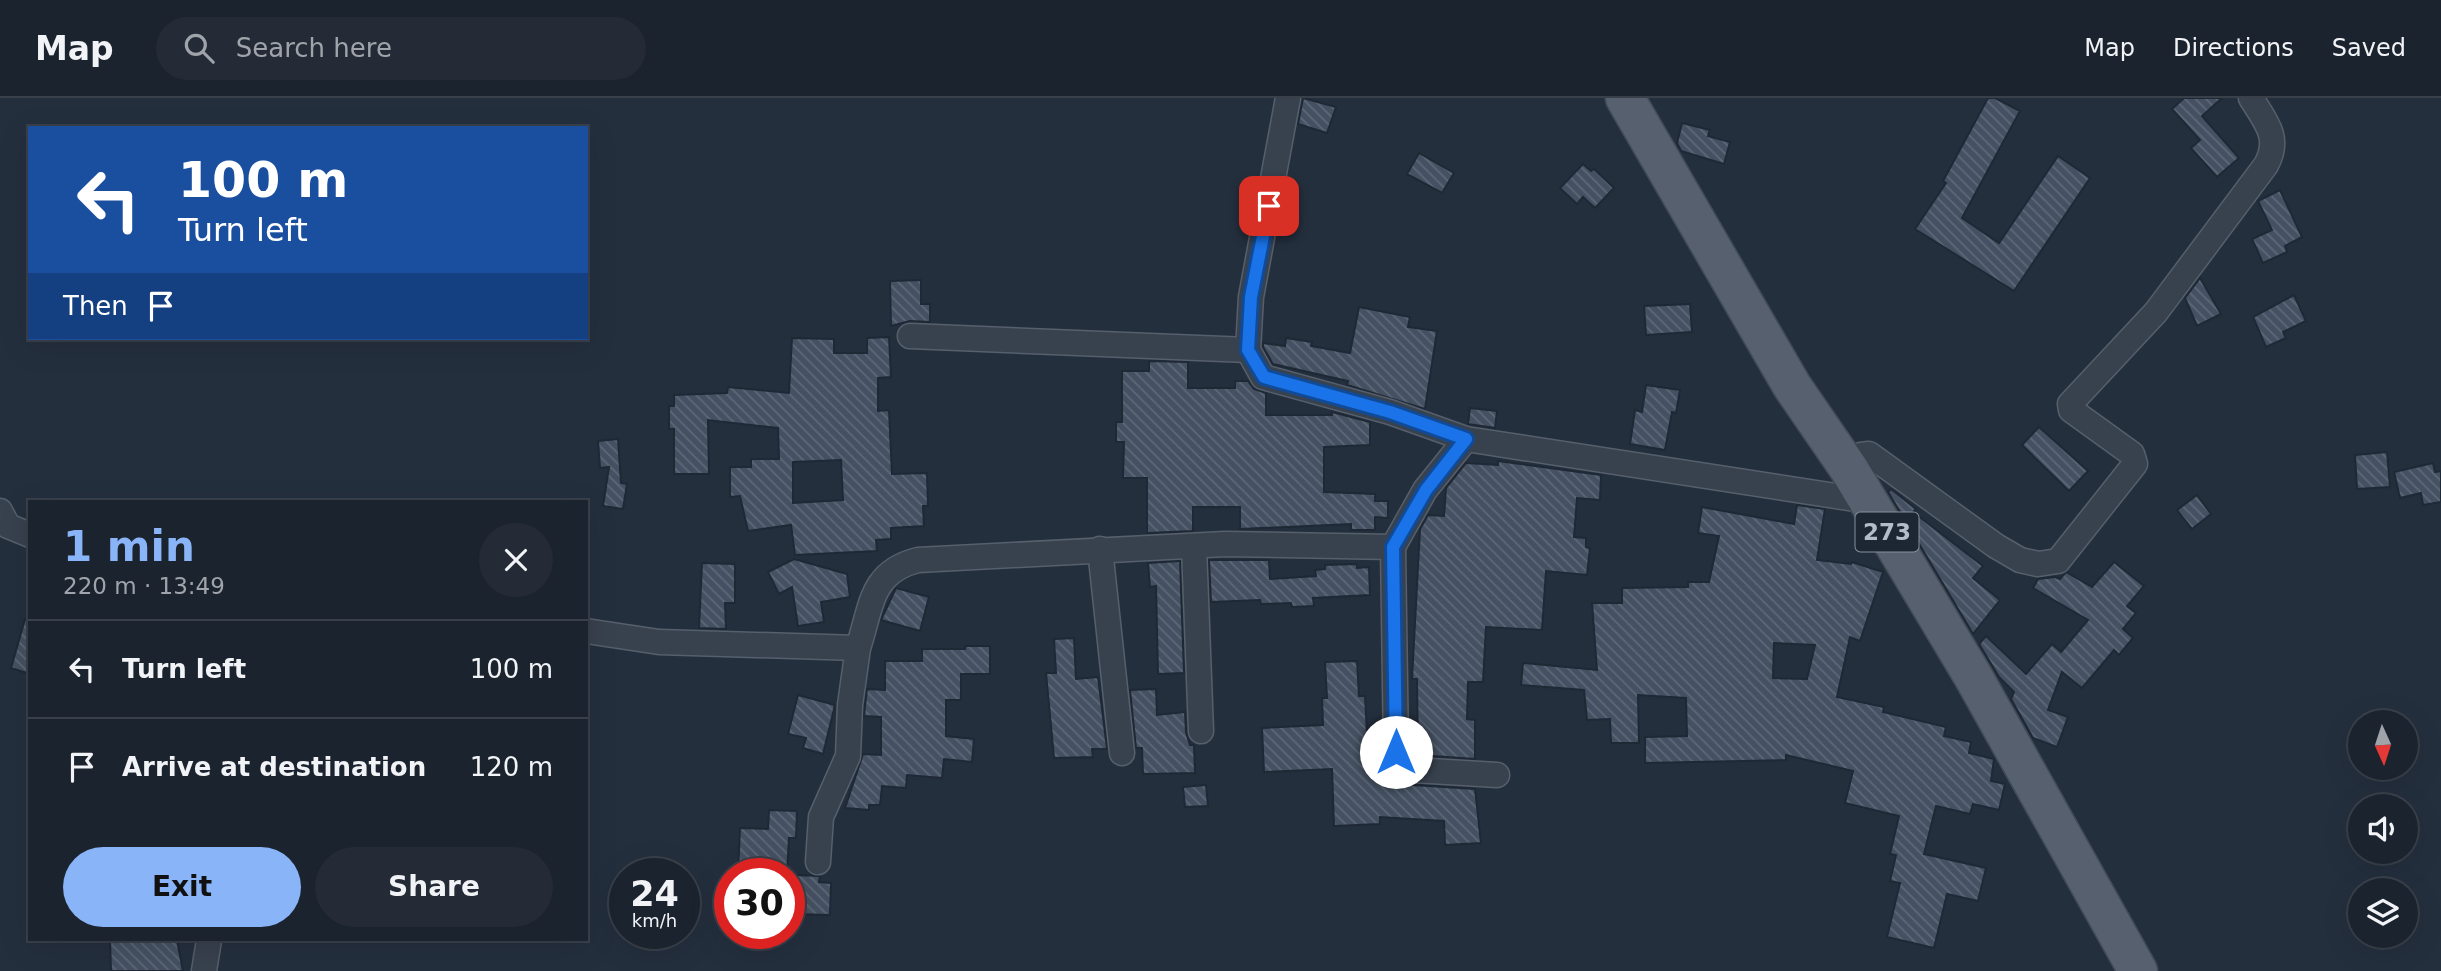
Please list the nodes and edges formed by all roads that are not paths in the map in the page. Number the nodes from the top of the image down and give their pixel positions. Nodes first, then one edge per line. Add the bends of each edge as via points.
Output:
1 (1288, 98) edge
2 (1625, 98) edge
3 (2251, 98) edge
4 (910, 336) dead end
5 (1248, 350) junction
6 (1466, 439) junction
7 (1849, 468) junction
8 (1868, 501) junction
9 (0, 511) edge
10 (28, 534) edge
11 (1194, 547) junction
12 (1393, 547) junction
13 (1100, 549) junction
14 (588, 632) edge
15 (858, 648) junction
16 (1201, 731) dead end
17 (1122, 753) dead end
18 (1497, 775) dead end
19 (818, 862) dead end
20 (209, 941) edge
21 (204, 971) edge
22 (2138, 971) edge

1 - 5 street via 1251,297
2 - 7 main road, 273 via 1792,386
3 - 7 street via 2272,135 2274,150 2266,165 2156,312 2070,404 2071,410 2132,454 2134,464 2058,561 2038,564 2020,560 1869,454 1861,455
4 - 5 street
5 - 6 street via 1264,377 1390,412
6 - 8 street
6 - 12 street via 1426,490
7 - 8 main road, 273
8 - 22 main road, 273 via 1981,690
9 - 10 street via 8,526
11 - 12 street
11 - 13 street
11 - 16 street
12 - 18 street via 1396,752 1403,765 1413,770
13 - 15 street via 898,565 879,583
13 - 17 street
14 - 15 street via 659,642
15 - 19 street via 848,756 821,817
20 - 21 street

